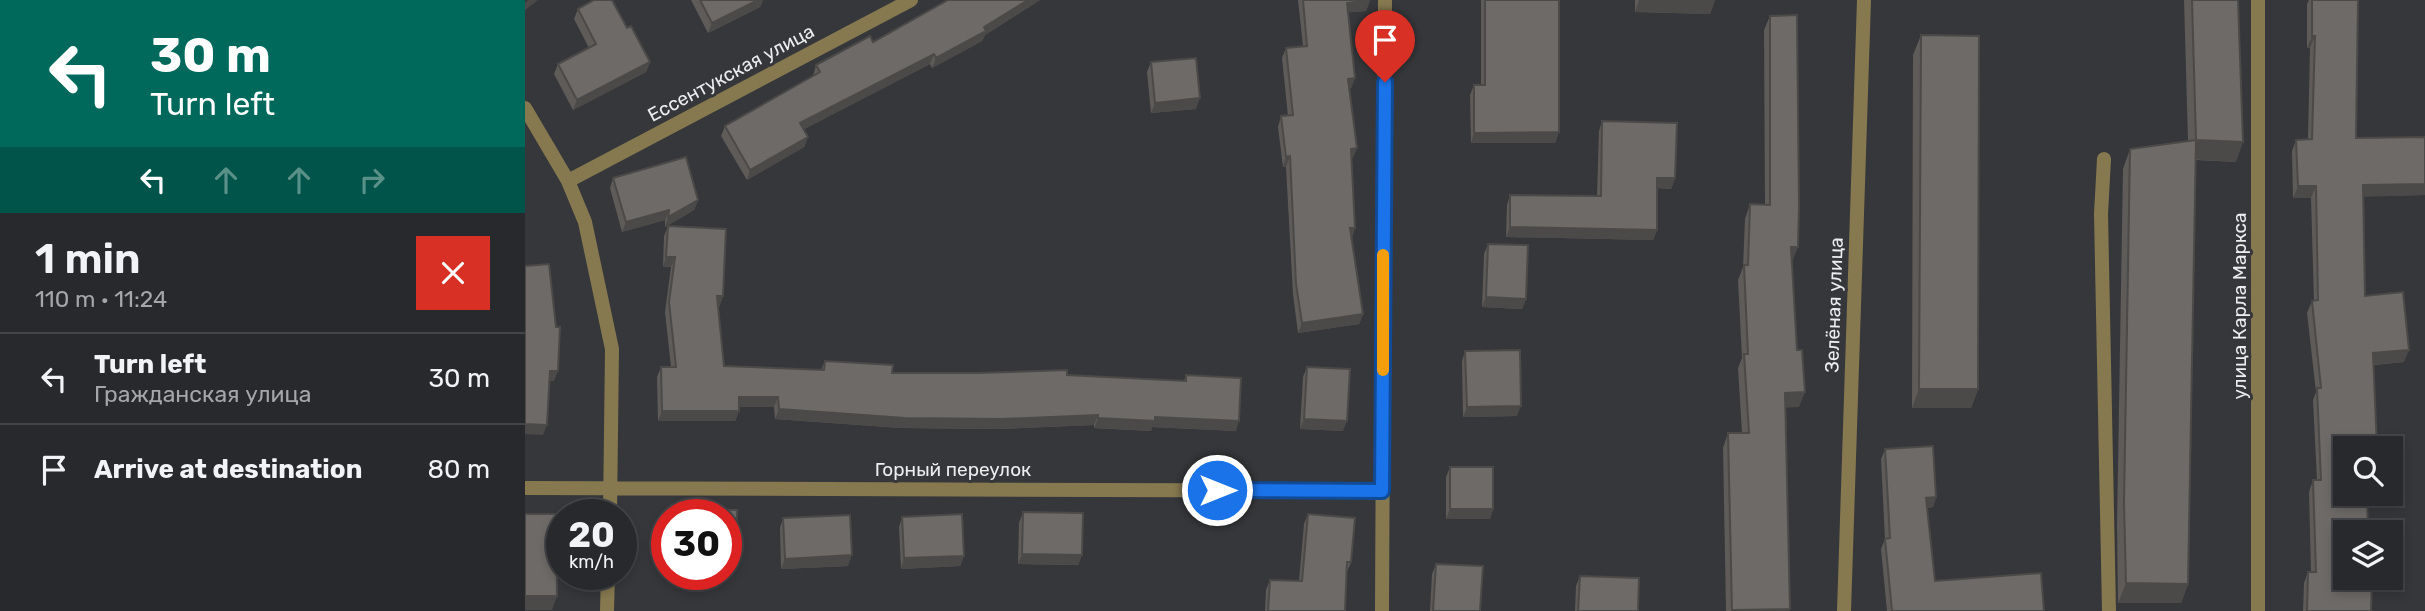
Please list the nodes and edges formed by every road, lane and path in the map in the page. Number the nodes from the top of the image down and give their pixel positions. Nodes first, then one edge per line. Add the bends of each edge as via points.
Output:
1 (911, 0) edge
2 (1385, 0) edge
3 (1864, 0) edge
4 (2258, 0) edge
5 (525, 108) edge
6 (2103, 159) dead end
7 (568, 181) junction
8 (611, 487) junction
9 (525, 488) edge
10 (1382, 491) junction
11 (611, 499) edge
12 (608, 590) edge
13 (607, 611) edge
14 (1383, 611) edge
15 (1844, 611) edge
16 (2109, 611) edge
17 (2258, 611) edge

1 - 7 street, Ессентукская улица
2 - 10 street
3 - 15 street, Зелёная улица
4 - 17 street, улица Карла Маркса
5 - 7 street
6 - 16 street
7 - 8 street via 585,222 612,349
8 - 9 street, Горный переулок
8 - 10 street, Горный переулок
8 - 11 street
10 - 14 street
12 - 13 street

